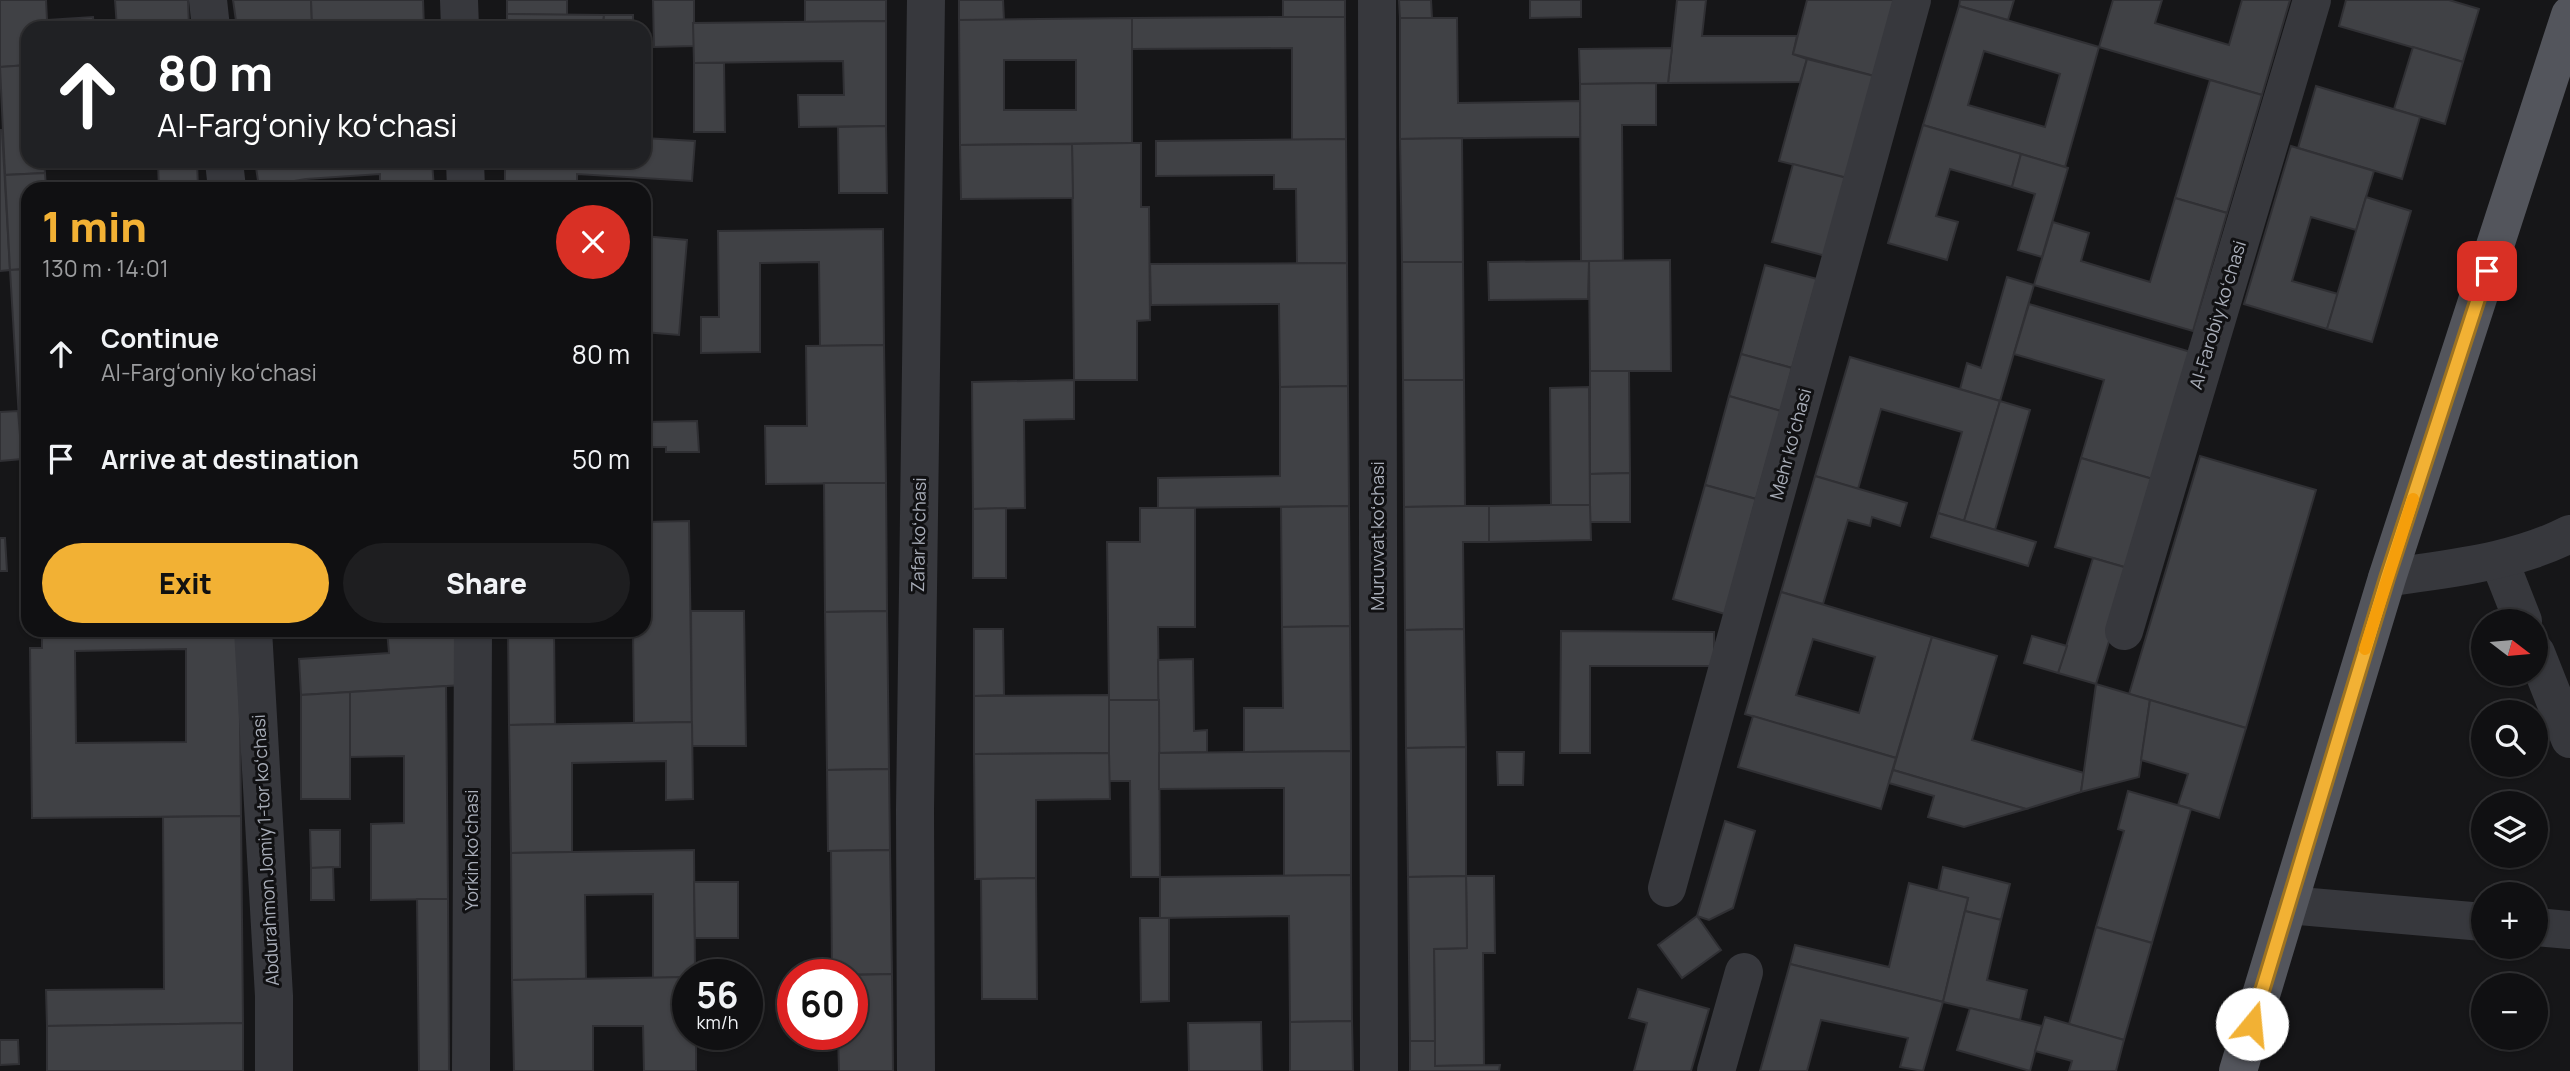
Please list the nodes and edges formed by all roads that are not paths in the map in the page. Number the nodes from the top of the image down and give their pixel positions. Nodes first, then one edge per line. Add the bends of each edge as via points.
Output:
1 (208, 0) edge
2 (459, 0) edge
3 (926, 0) edge
4 (1377, 0) edge
5 (1912, 0) edge
6 (2312, 0) edge
7 (2570, 15) edge
8 (210, 21) edge
9 (460, 21) edge
10 (2570, 534) edge
11 (2498, 561) junction
12 (2387, 578) junction
13 (2518, 609) edge
14 (2124, 631) dead end
15 (253, 637) edge
16 (473, 637) edge
17 (2548, 683) edge
18 (2570, 738) edge
19 (1667, 888) dead end
20 (2288, 905) junction
21 (2471, 921) edge
22 (2548, 928) edge
23 (2570, 930) edge
24 (1744, 972) dead end
25 (274, 1071) edge
26 (471, 1071) edge
27 (916, 1071) edge
28 (1379, 1071) edge
29 (1716, 1071) edge
30 (2238, 1071) edge

1 - 8 street
2 - 9 street
3 - 27 street, Zafar koʻchasi
4 - 28 street, Muruvvat koʻchasi
5 - 19 street, Mehr koʻchasi
6 - 14 street, Al-Farobiy koʻchasi
7 - 12 main road
10 - 11 street
11 - 12 street
11 - 13 street
12 - 20 main road
15 - 25 street, Abdurahmon Jomiy 1-tor koʻchasi via 274,996
16 - 26 street, Yorkin koʻchasi
17 - 18 street
20 - 21 street
20 - 30 main road
22 - 23 street
24 - 29 street

